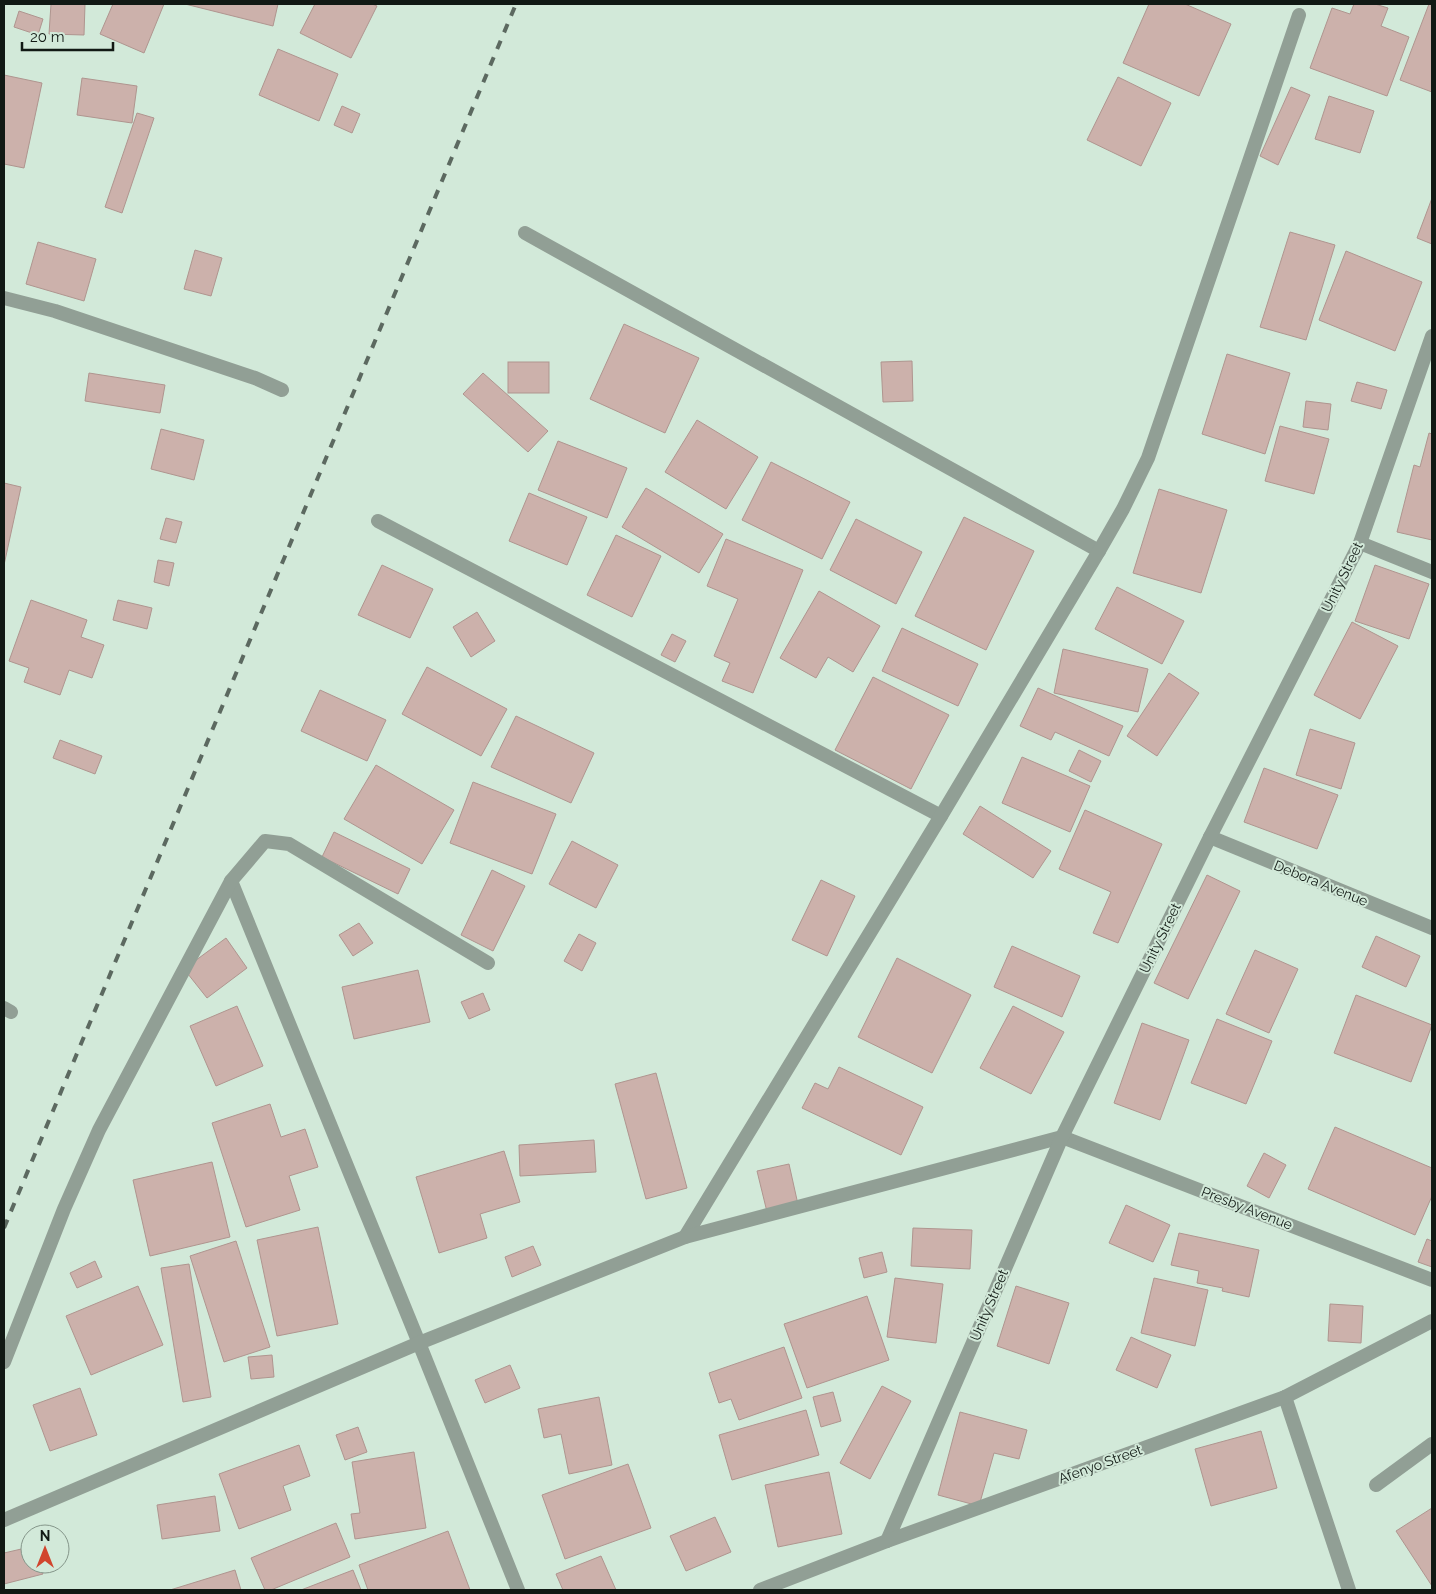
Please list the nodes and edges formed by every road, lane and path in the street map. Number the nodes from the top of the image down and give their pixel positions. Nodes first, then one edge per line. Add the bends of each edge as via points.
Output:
1 (1300, 15) dead end
2 (525, 233) dead end
3 (4, 298) edge
4 (1432, 336) edge
5 (282, 390) dead end
6 (378, 521) dead end
7 (1360, 543) junction
8 (1099, 551) junction
9 (1432, 572) edge
10 (941, 816) junction
11 (1210, 837) junction
12 (231, 882) junction
13 (1432, 928) edge
14 (488, 963) dead end
15 (1062, 1137) junction
16 (685, 1237) junction
17 (1432, 1280) edge
18 (1432, 1321) edge
19 (419, 1343) junction
20 (4, 1362) edge
21 (1285, 1397) junction
22 (1432, 1444) edge
23 (1376, 1485) dead end
24 (4, 1520) edge
25 (887, 1541) junction
26 (518, 1590) edge
27 (760, 1590) edge
28 (1349, 1590) edge

1 - 8 street via 1148,458
2 - 8 street
3 - 5 street via 55,311
4 - 7 street, Unity Street
6 - 10 street
7 - 9 street
7 - 11 street, Unity Street
8 - 10 street
10 - 16 street
11 - 13 street, Debora Avenue
11 - 15 street, Unity Street
12 - 14 street via 265,841 289,844
12 - 19 street
12 - 20 street via 99,1130
15 - 16 street
15 - 17 street, Presby Avenue
15 - 25 street, Unity Street
16 - 19 street
18 - 21 street, Afenyo Street
19 - 24 street
19 - 26 street
21 - 25 street, Afenyo Street
21 - 28 street
22 - 23 street
25 - 27 street, Afenyo Street

